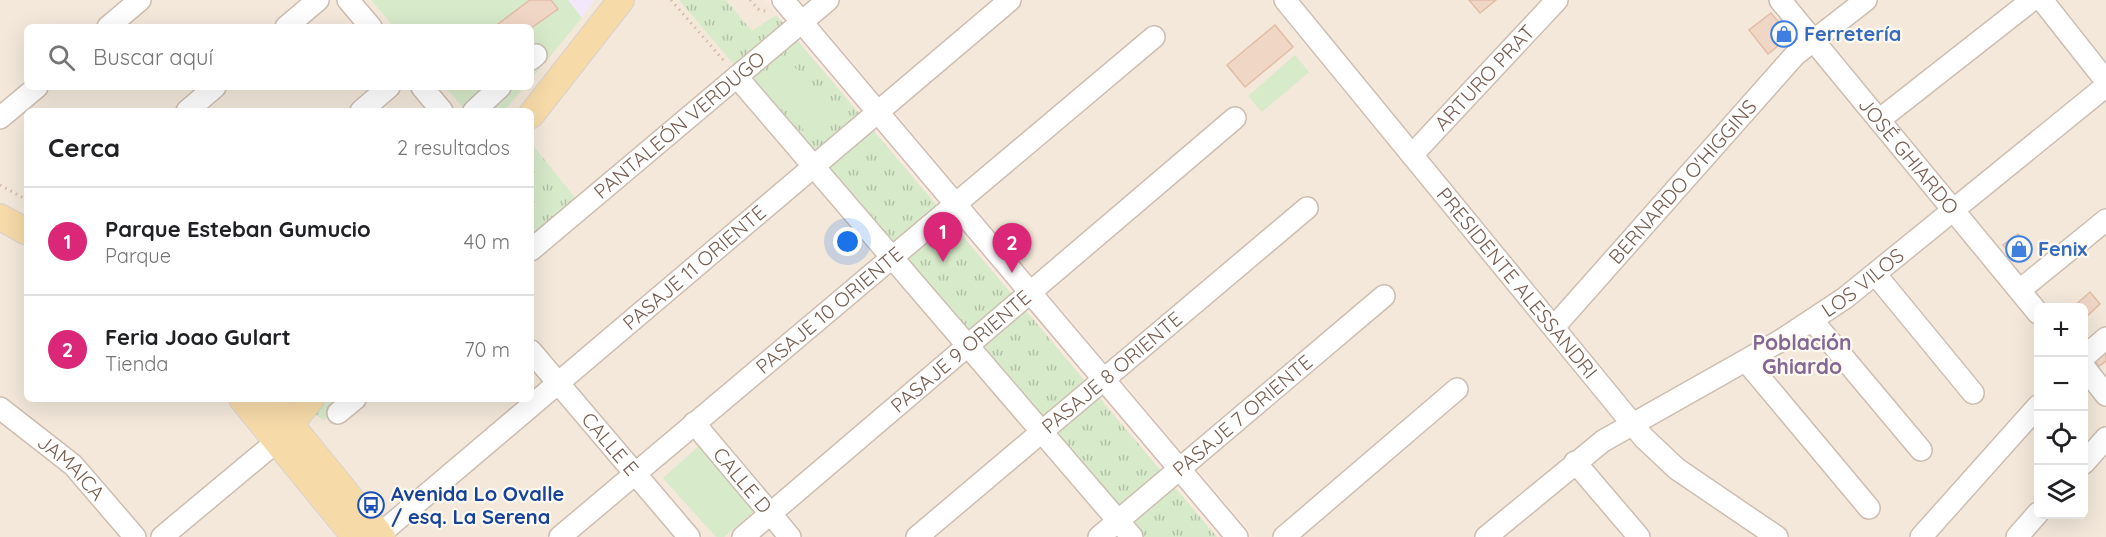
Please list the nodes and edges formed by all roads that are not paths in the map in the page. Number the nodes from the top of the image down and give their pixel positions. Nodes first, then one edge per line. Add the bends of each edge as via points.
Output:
1 (140, 0) edge
2 (318, 0) edge
3 (348, 0) edge
4 (621, 0) edge
5 (783, 0) edge
6 (828, 0) edge
7 (1010, 0) edge
8 (1285, 0) edge
9 (1557, 0) edge
10 (1780, 0) edge
11 (1866, 0) edge
12 (2032, 0) edge
13 (2042, 0) edge
14 (802, 22) junction
15 (112, 24) edge
16 (290, 24) edge
17 (368, 24) edge
18 (1154, 37) dead end
19 (1814, 40) junction
20 (737, 76) junction
21 (2106, 81) edge
22 (2106, 86) edge
23 (33, 90) edge
24 (212, 90) edge
25 (386, 90) edge
26 (424, 90) edge
27 (497, 90) edge
28 (190, 108) edge
29 (364, 108) edge
30 (440, 108) edge
31 (477, 108) edge
32 (534, 111) edge
33 (878, 113) junction
34 (0, 118) edge
35 (1235, 118) dead end
36 (1880, 120) junction
37 (1412, 155) junction
38 (814, 167) junction
39 (0, 198) edge
40 (955, 203) junction
41 (1307, 208) dead end
42 (1953, 210) junction
43 (24, 211) edge
44 (0, 217) edge
45 (2106, 220) edge
46 (24, 230) edge
47 (534, 247) edge
48 (891, 257) junction
49 (1876, 274) junction
50 (2019, 290) junction
51 (1031, 294) junction
52 (1384, 296) dead end
53 (2034, 308) edge
54 (1812, 320) junction
55 (1554, 327) junction
56 (2106, 338) edge
57 (968, 346) junction
58 (2088, 354) edge
59 (534, 355) edge
60 (1746, 361) junction
61 (2088, 372) edge
62 (1104, 380) junction
63 (558, 383) junction
64 (1457, 389) dead end
65 (1973, 393) dead end
66 (2106, 395) edge
67 (246, 402) edge
68 (271, 402) edge
69 (309, 402) edge
70 (351, 402) edge
71 (0, 408) edge
72 (2034, 410) edge
73 (338, 413) dead end
74 (694, 423) junction
75 (1633, 424) junction
76 (1042, 432) junction
77 (283, 433) junction
78 (2106, 438) edge
79 (1922, 450) dead end
80 (2088, 458) edge
81 (1575, 462) junction
82 (1179, 469) junction
83 (635, 474) junction
84 (1869, 508) dead end
85 (770, 514) junction
86 (2034, 518) edge
87 (1118, 521) junction
88 (373, 536) edge
89 (135, 537) edge
90 (162, 537) edge
91 (560, 537) edge
92 (689, 537) edge
93 (743, 537) edge
94 (790, 537) edge
95 (917, 537) edge
96 (1099, 537) edge
97 (1132, 537) edge
98 (1237, 537) edge
99 (1284, 537) edge
100 (1486, 537) edge
101 (1639, 537) edge
102 (1777, 537) edge
103 (1921, 537) edge
104 (2017, 537) edge

1 - 15 street
2 - 16 street
3 - 17 street
4 - 32 main road
5 - 14 street
6 - 14 street, PANTALEÓN VERDUGO
7 - 33 street, PASAJE 11 ORIENTE
8 - 37 street, PRESIDENTE ALESSANDRI
9 - 37 street, ARTURO PRAT
10 - 19 street, JOSÉ GHIARDO
11 - 19 street, BERNARDO O'HIGGINS
12 - 36 street
13 - 21 street
14 - 20 street, PANTALEÓN VERDUGO
14 - 33 street
18 - 40 street, PASAJE 10 ORIENTE
19 - 36 street, JOSÉ GHIARDO
19 - 55 street, BERNARDO O'HIGGINS via 1794,55
20 - 38 street
20 - 47 street, PANTALEÓN VERDUGO
22 - 42 street, LOS VILOS
23 - 34 street
24 - 28 street
25 - 29 street
26 - 30 street
27 - 31 street
33 - 38 street, PASAJE 11 ORIENTE
33 - 40 street
35 - 51 street, PASAJE 9 ORIENTE
36 - 42 street, JOSÉ GHIARDO
37 - 55 street, PRESIDENTE ALESSANDRI
38 - 48 street
38 - 63 street, PASAJE 11 ORIENTE
39 - 43 main road
40 - 48 street, PASAJE 10 ORIENTE
40 - 51 street
41 - 62 street, PASAJE 8 ORIENTE
42 - 49 street, LOS VILOS
42 - 50 street, JOSÉ GHIARDO
44 - 46 main road
45 - 50 street
48 - 57 street
48 - 74 street, PASAJE 10 ORIENTE
49 - 54 street, LOS VILOS
49 - 65 street
50 - 53 street, JOSÉ GHIARDO
51 - 57 street, PASAJE 9 ORIENTE
51 - 62 street
52 - 82 street, PASAJE 7 ORIENTE
54 - 60 street, LOS VILOS
54 - 79 street
55 - 75 street, PRESIDENTE ALESSANDRI
56 - 58 street
57 - 76 street
57 - 85 street, PASAJE 9 ORIENTE
59 - 63 street, CALLE E
60 - 75 street, LOS VILOS
60 - 84 street
61 - 66 street
62 - 76 street, PASAJE 8 ORIENTE
62 - 82 street
63 - 83 street, CALLE E
63 - 88 street, PASAJE 11 ORIENTE
64 - 99 street
67 - 77 main road
68 - 77 main road
69 - 77 main road
70 - 73 street
71 - 89 street, JAMAICA via 73,465
72 - 103 street
74 - 83 street, PASAJE 10 ORIENTE
74 - 85 street, CALLE D
75 - 81 street, LOS VILOS
75 - 102 street, PRESIDENTE ALESSANDRI via 1677,469
76 - 87 street
76 - 95 street, PASAJE 8 ORIENTE
77 - 88 main road
77 - 90 street
78 - 80 street
81 - 100 street, LOS VILOS
81 - 101 street
82 - 87 street, PASAJE 7 ORIENTE
82 - 98 street
83 - 91 street, PASAJE 10 ORIENTE
83 - 92 street, CALLE E
85 - 93 street, PASAJE 9 ORIENTE
85 - 94 street, CALLE D
86 - 104 street
87 - 96 street, PASAJE 7 ORIENTE
87 - 97 street

